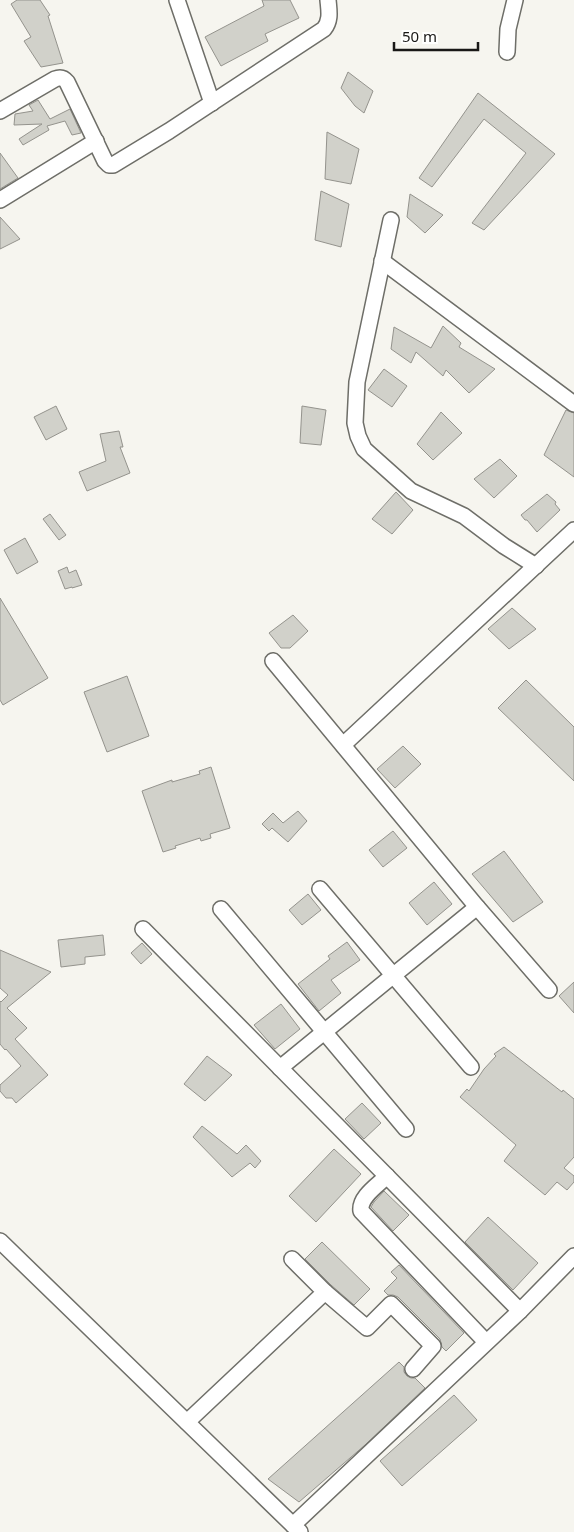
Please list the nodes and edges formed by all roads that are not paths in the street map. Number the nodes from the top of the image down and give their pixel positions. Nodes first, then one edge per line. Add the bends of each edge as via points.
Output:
1 (177, 0) edge
2 (328, 0) edge
3 (515, 0) edge
4 (508, 52) dead end
5 (212, 103) junction
6 (0, 111) edge
7 (96, 141) junction
8 (0, 200) edge
9 (391, 220) dead end
10 (382, 261) junction
11 (574, 404) edge
12 (574, 530) edge
13 (536, 566) junction
14 (273, 661) dead end
15 (343, 745) junction
16 (320, 888) dead end
17 (477, 907) junction
18 (221, 909) dead end
19 (144, 928) dead end
20 (394, 975) junction
21 (549, 990) dead end
22 (324, 1032) junction
23 (471, 1067) dead end
24 (280, 1068) junction
25 (406, 1129) dead end
26 (387, 1176) junction
27 (0, 1241) edge
28 (574, 1256) edge
29 (292, 1259) dead end
30 (325, 1292) junction
31 (520, 1311) junction
32 (486, 1342) junction
33 (412, 1369) dead end
34 (187, 1422) junction
35 (296, 1528) edge

1 - 5 street
2 - 5 street via 330,16 324,29
3 - 4 street via 508,29
5 - 7 street via 113,166 105,161
6 - 7 street via 54,79 64,78
7 - 8 street
9 - 10 street
10 - 11 street
10 - 13 street via 358,382 355,423 364,450 411,491 464,516
12 - 13 street
13 - 15 street
14 - 15 street
15 - 17 street
16 - 20 street
17 - 20 street
17 - 21 street
18 - 22 street
19 - 24 street
20 - 22 street
20 - 23 street
22 - 24 street
22 - 25 street
24 - 26 street
26 - 31 street
26 - 32 street via 364,1198 361,1211
27 - 34 street
28 - 31 street
29 - 30 street
30 - 33 street via 367,1328 391,1304 433,1346
30 - 34 street
31 - 32 street
32 - 35 street
34 - 35 street

